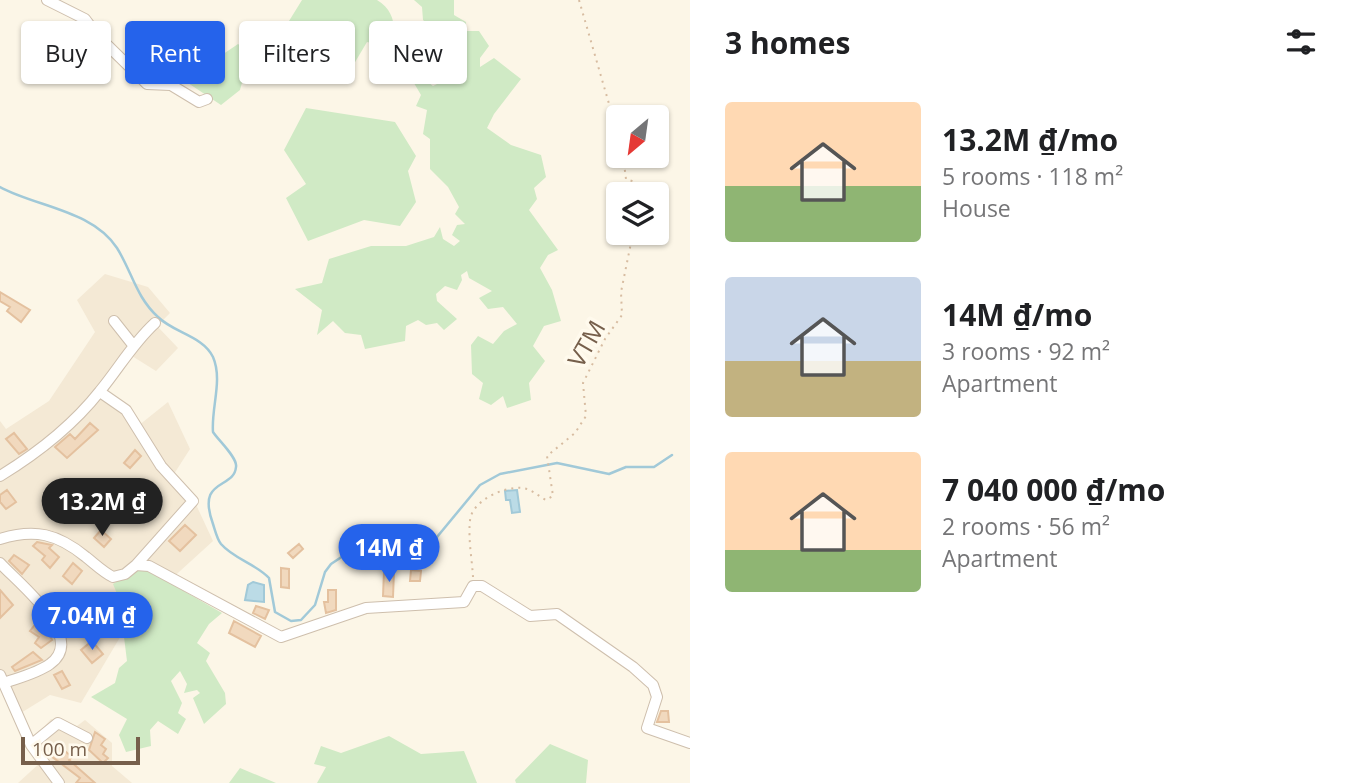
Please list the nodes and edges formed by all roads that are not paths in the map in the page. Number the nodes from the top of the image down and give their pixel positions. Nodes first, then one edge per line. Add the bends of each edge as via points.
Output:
1 (47, 0) edge
2 (207, 99) dead end
3 (114, 321) dead end
4 (155, 323) dead end
5 (133, 345) junction
6 (100, 392) junction
7 (1, 475) edge
8 (0, 539) edge
9 (0, 564) edge
10 (136, 565) junction
11 (2, 679) edge
12 (87, 738) dead end
13 (690, 743) edge
14 (31, 746) junction
15 (59, 783) edge

1 - 2 street via 85,19 147,84 171,85 199,102
3 - 5 street
4 - 5 street
5 - 6 street
6 - 7 street via 43,445
6 - 10 street via 126,410 161,466 193,501
8 - 10 street via 45,533 72,546 113,577
9 - 11 street via 52,617 61,646 49,665
10 - 13 street via 149,566 281,637 366,608 464,602 473,586 482,586 530,617 557,614 633,667 653,685 657,697 647,728
11 - 14 street
12 - 14 street via 58,723
14 - 15 street

